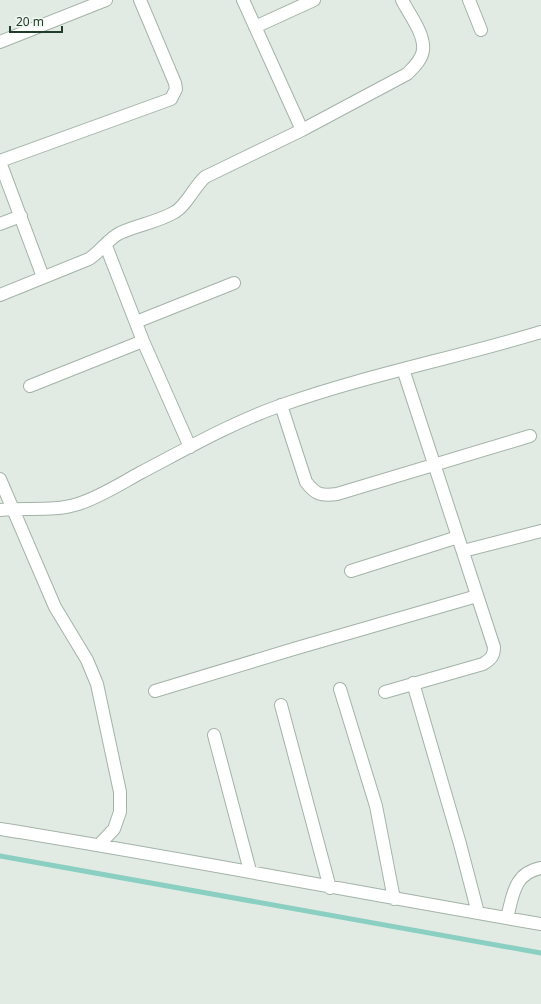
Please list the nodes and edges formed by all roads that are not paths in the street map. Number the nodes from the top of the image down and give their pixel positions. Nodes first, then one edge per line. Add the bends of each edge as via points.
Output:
1 (106, 0) edge
2 (140, 0) edge
3 (243, 0) edge
4 (314, 0) edge
5 (402, 0) edge
6 (469, 0) edge
7 (255, 27) junction
8 (481, 30) dead end
9 (0, 42) edge
10 (302, 130) junction
11 (0, 161) edge
12 (21, 216) junction
13 (0, 224) edge
14 (106, 246) junction
15 (43, 276) junction
16 (234, 283) dead end
17 (0, 294) edge
18 (136, 322) junction
19 (541, 332) edge
20 (143, 341) junction
21 (403, 369) junction
22 (30, 386) dead end
23 (281, 405) junction
24 (530, 436) dead end
25 (190, 447) junction
26 (434, 463) junction
27 (0, 478) edge
28 (14, 508) junction
29 (0, 510) edge
30 (541, 531) edge
31 (458, 537) junction
32 (463, 551) junction
33 (351, 571) dead end
34 (477, 596) junction
35 (413, 683) junction
36 (340, 690) dead end
37 (154, 691) dead end
38 (385, 692) dead end
39 (281, 705) dead end
40 (214, 735) dead end
41 (0, 829) edge
42 (99, 845) junction
43 (541, 868) edge
44 (250, 871) junction
45 (330, 888) junction
46 (394, 899) junction
47 (478, 913) junction
48 (507, 918) junction
49 (541, 924) edge

1 - 9 street
2 - 11 street via 175,83 176,89 171,99
3 - 7 street
4 - 7 street
5 - 10 street via 420,35 423,50 417,64 407,74
6 - 8 street
7 - 10 street
10 - 14 street via 205,178 175,213 119,233
11 - 12 street
12 - 13 street
12 - 15 street
14 - 15 street via 89,259
14 - 18 street
15 - 17 street
16 - 18 street
18 - 20 street
19 - 21 street
20 - 22 street
20 - 25 street
21 - 23 street
21 - 26 street
23 - 25 street
23 - 26 street via 306,482 314,492 325,495 337,494
24 - 26 street
25 - 28 street via 78,504 46,509
26 - 31 street
27 - 28 street
28 - 29 street
28 - 42 street via 55,607 87,660 97,684 120,792 120,812 114,829
30 - 32 street
31 - 32 street
31 - 33 street
32 - 34 street
34 - 35 street via 494,654 483,664
34 - 37 street
35 - 38 street
35 - 47 street
36 - 46 street via 376,806
39 - 45 street
40 - 44 street
41 - 42 street
42 - 44 street
43 - 48 street via 530,870 521,877 514,889
44 - 45 street
45 - 46 street
46 - 47 street
47 - 48 street
48 - 49 street

